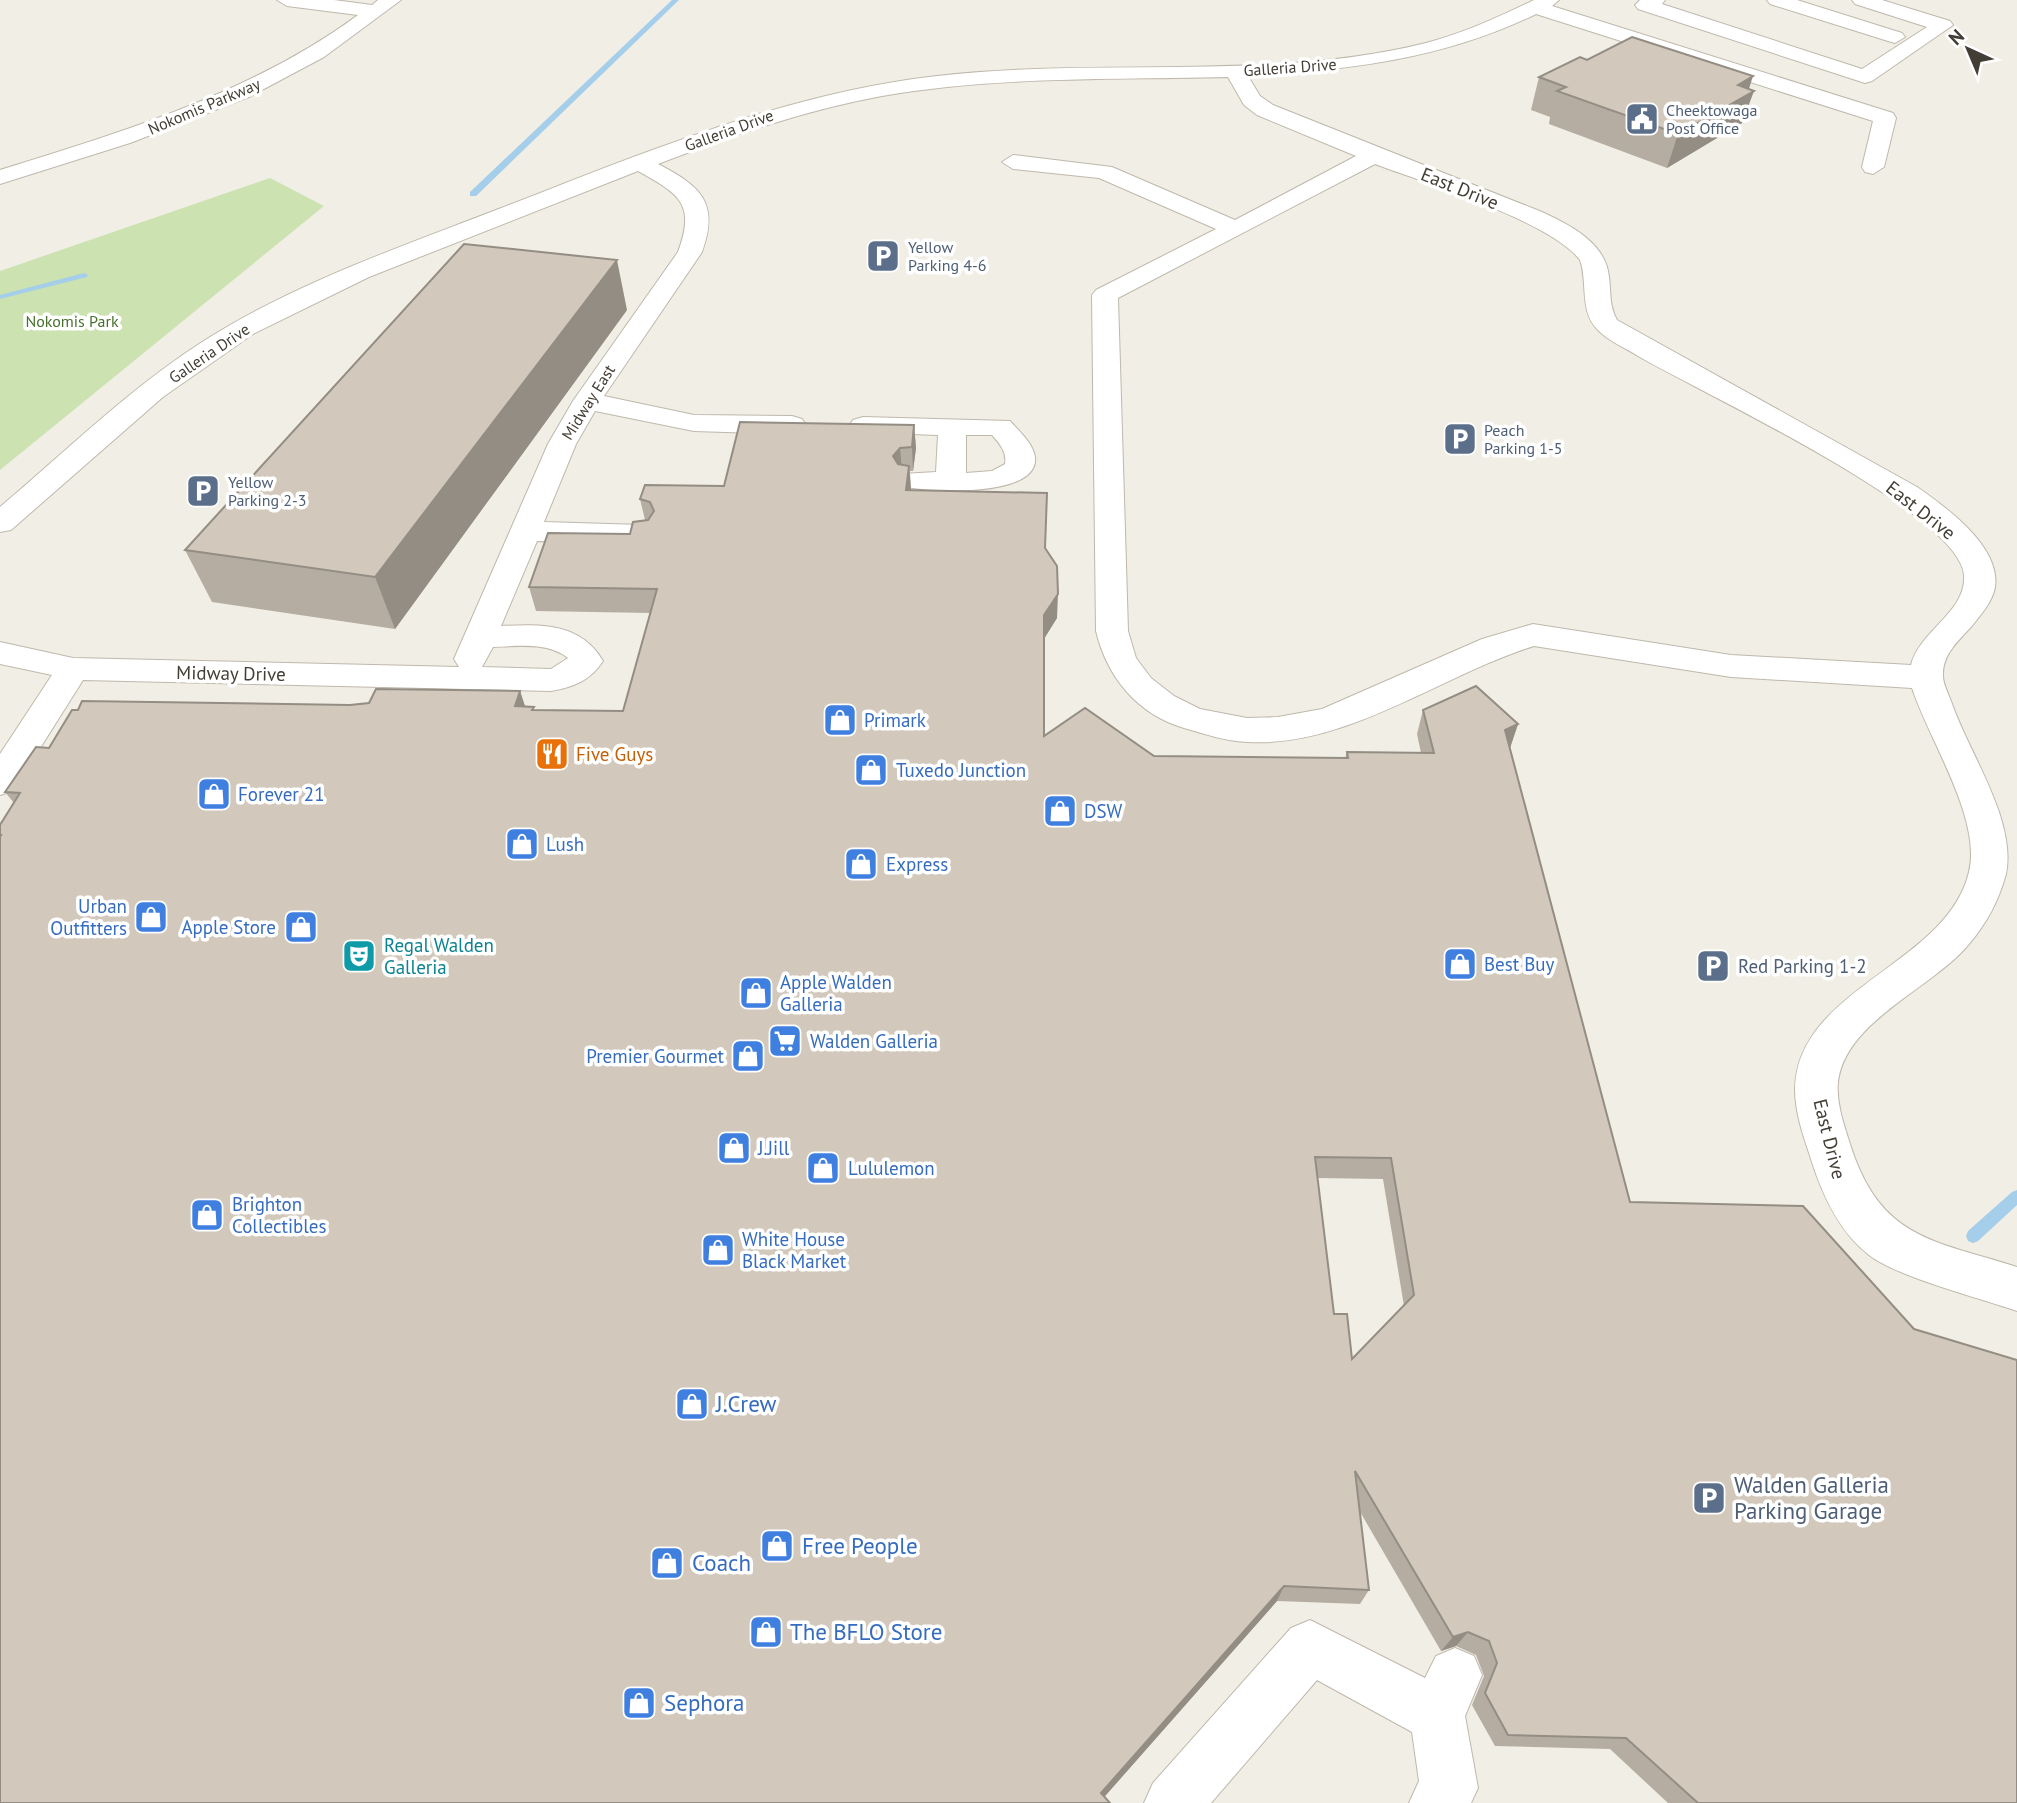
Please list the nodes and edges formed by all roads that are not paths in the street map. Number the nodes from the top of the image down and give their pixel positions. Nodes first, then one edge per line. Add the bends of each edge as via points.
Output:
1 (287, 0) edge
2 (1655, 0) edge
3 (1777, 0) edge
4 (1861, 0) edge
5 (1542, 3) edge
6 (383, 6) edge
7 (1916, 43) junction
8 (1679, 52) junction
9 (1866, 52) dead end
10 (1891, 60) junction
11 (1235, 71) junction
12 (1788, 110) dead end
13 (1854, 132) dead end
14 (1881, 132) junction
15 (1374, 155) junction
16 (1013, 162) dead end
17 (640, 163) junction
18 (1873, 167) dead end
19 (0, 177) edge
20 (1235, 229) junction
21 (587, 401) junction
22 (952, 427) junction
23 (912, 480) edge
24 (951, 481) junction
25 (0, 523) edge
26 (525, 531) junction
27 (642, 534) edge
28 (481, 637) junction
29 (0, 653) edge
30 (73, 669) junction
31 (463, 677) junction
32 (1926, 677) junction
33 (0, 782) edge
34 (2017, 1289) edge
35 (1173, 1803) edge
36 (1438, 1803) edge

1 - 6 street
2 - 10 street via 1645,5 1865,77
3 - 7 street
4 - 7 street via 1943,25
5 - 8 street
5 - 11 street, Galleria Drive via 1476,34 1422,50 1340,63
6 - 19 street, Nokomis Parkway via 318,53 218,103
7 - 10 street
8 - 12 street via 1656,65
8 - 14 street via 1885,118
9 - 10 street
11 - 15 street, East Drive via 1252,100 1265,110
11 - 17 street, Galleria Drive via 983,79 889,88 764,117
13 - 14 street
14 - 18 street
15 - 20 street
15 - 32 street, East Drive via 1521,213 1576,241 1596,267 1598,314 1607,325 1890,484 1954,532 1981,575 1978,594 1929,659
16 - 20 street via 1104,172
17 - 21 street, Midway East via 693,198 700,212 699,231 690,252
17 - 25 street, Galleria Drive via 332,283 245,328 174,375
20 - 32 street via 1105,295 1112,631 1120,660 1152,696 1189,717 1237,729 1311,726 1494,647 1533,635 1731,666
21 - 22 street via 694,423
21 - 26 street, Midway East via 562,444
22 - 24 street
22 - 24 street via 1000,427 1020,452 1019,468 996,482
23 - 24 street
26 - 27 street
26 - 28 street, Midway East
28 - 31 street, Midway East
28 - 31 street, Midway Drive via 573,642 586,661 567,677 551,680
29 - 30 street, Midway Drive
30 - 31 street, Midway Drive
30 - 33 street
32 - 34 street, East Drive via 1940,724 1985,824 1988,870 1981,899 1967,923 1947,944 1856,1014 1823,1056 1817,1082 1821,1122 1842,1188 1880,1238 1897,1249
35 - 36 street via 1310,1647 1446,1695 1449,1788

